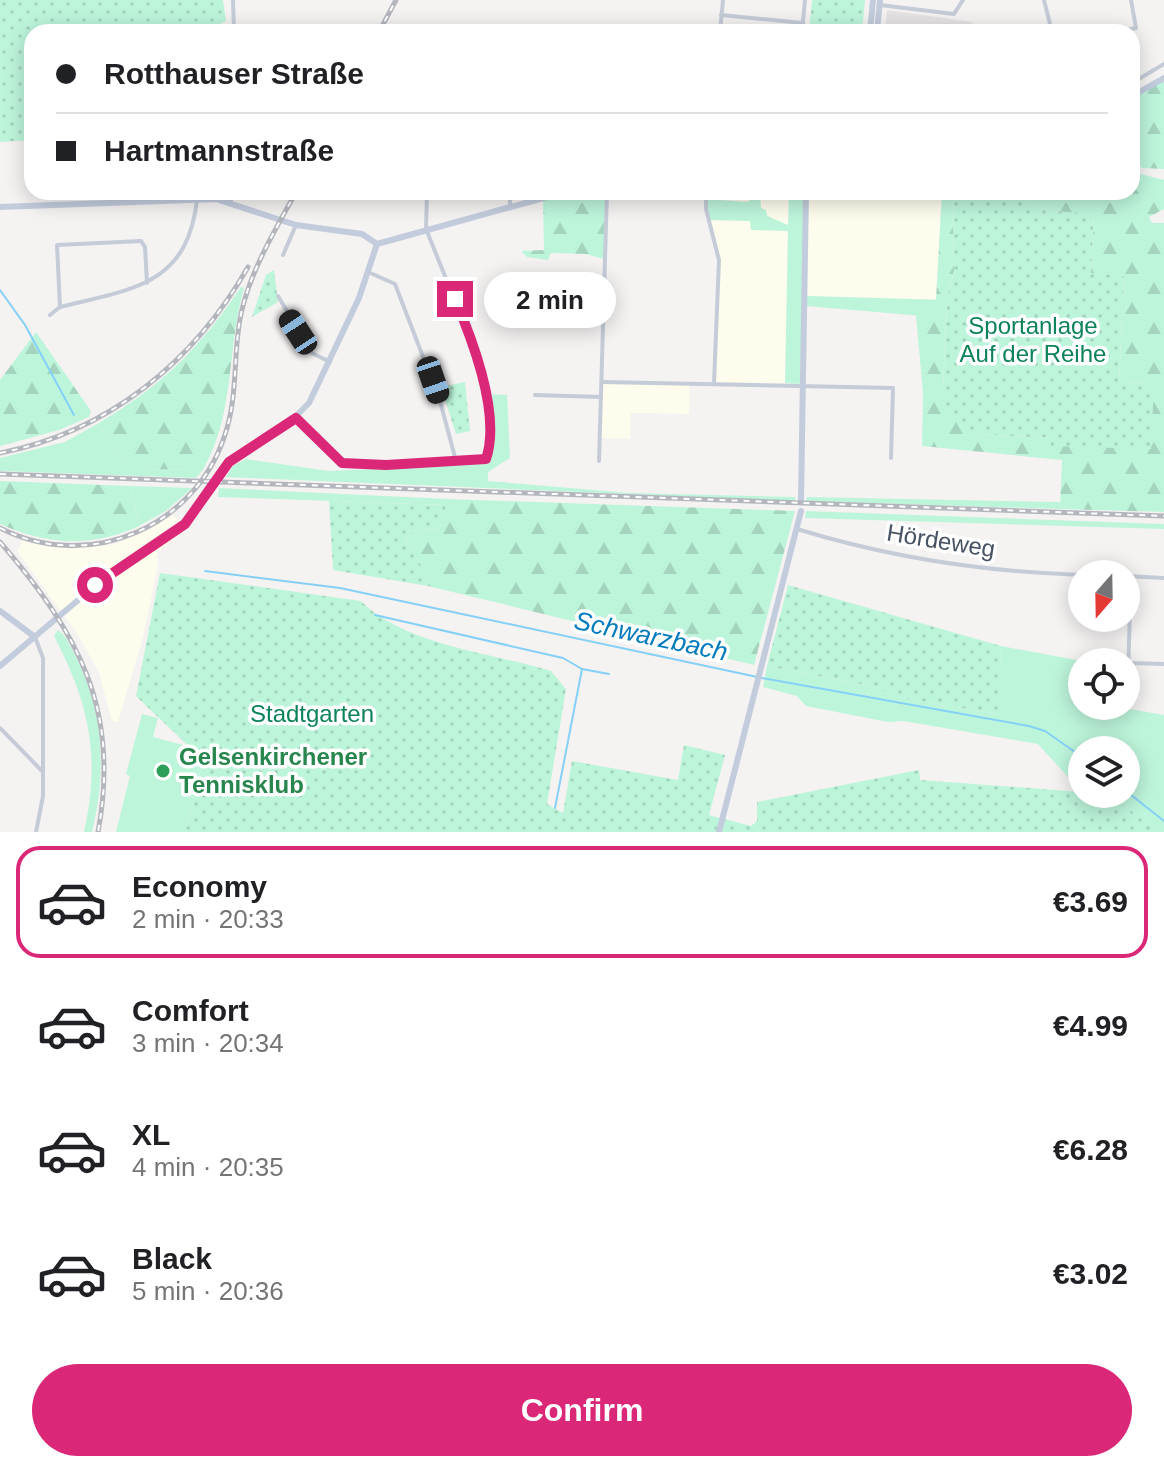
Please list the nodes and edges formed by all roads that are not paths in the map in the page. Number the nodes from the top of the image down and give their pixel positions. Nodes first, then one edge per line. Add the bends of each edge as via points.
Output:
1 (233, 0) edge
2 (723, 0) edge
3 (805, 0) edge
4 (873, 0) edge
5 (963, 0) edge
6 (1044, 0) edge
7 (1131, 0) edge
8 (880, 3) edge
9 (721, 15) junction
10 (803, 23) joint
11 (234, 24) edge
12 (720, 24) edge
13 (871, 24) edge
14 (878, 24) edge
15 (1050, 24) edge
16 (1135, 24) edge
17 (1164, 64) edge
18 (1140, 78) edge
19 (1164, 78) edge
20 (1140, 92) edge
21 (153, 200) edge
22 (197, 200) edge
23 (208, 200) edge
24 (231, 200) edge
25 (427, 200) edge
26 (510, 200) edge
27 (534, 200) edge
28 (607, 200) edge
29 (706, 200) edge
30 (806, 200) edge
31 (230, 204) junction
32 (510, 206) junction
33 (0, 207) edge
34 (296, 225) junction
35 (426, 229) junction
36 (377, 244) junction
37 (283, 255) dead end
38 (368, 271) junction
39 (147, 283) junction
40 (278, 296) dead end
41 (60, 307) junction
42 (50, 315) dead end
43 (330, 362) junction
44 (602, 382) junction
45 (714, 383) junction
46 (801, 385) junction
47 (535, 395) dead end
48 (601, 397) junction
49 (296, 418) junction
50 (891, 458) dead end
51 (456, 461) junction
52 (599, 461) dead end
53 (801, 500) dead end
54 (801, 511) dead end
55 (797, 529) junction
56 (1068, 574) edge
57 (1140, 577) edge
58 (1164, 578) edge
59 (0, 611) edge
60 (35, 637) junction
61 (1140, 663) edge
62 (1164, 664) edge
63 (0, 666) edge
64 (0, 728) edge
65 (43, 772) junction
66 (36, 832) edge
67 (719, 832) edge

1 - 11 street
2 - 9 street
3 - 10 street
4 - 13 main road
5 - 8 street via 954,14
6 - 15 street
7 - 16 street
8 - 14 main road
9 - 10 street
9 - 12 street
17 - 18 street
19 - 20 main road
21 - 33 main road
22 - 39 street via 194,227 183,252 165,274
23 - 31 main road
24 - 31 street
25 - 35 street
26 - 32 street
27 - 32 main road
28 - 44 street
29 - 45 street via 719,260
30 - 46 main road
31 - 34 main road
32 - 35 main road
34 - 36 main road via 362,234
34 - 37 street
35 - 36 main road
35 - 51 street via 469,333 486,395 486,459
36 - 38 main road
38 - 43 main road
38 - 51 street via 395,284 440,401
39 - 41 street
39 - 41 street via 141,241 57,245
40 - 43 street via 312,353
41 - 42 street
43 - 49 main road
44 - 45 street
44 - 48 street
45 - 46 street
46 - 50 street via 893,388
46 - 53 main road
47 - 48 street
48 - 52 street
49 - 51 street via 342,463
49 - 60 main road via 229,462 185,524 120,565
54 - 55 main road
55 - 56 street, Hördeweg via 895,554
55 - 67 main road
57 - 58 street
59 - 60 main road
60 - 63 main road
60 - 65 street via 43,658
61 - 62 street
64 - 65 street
65 - 66 street

